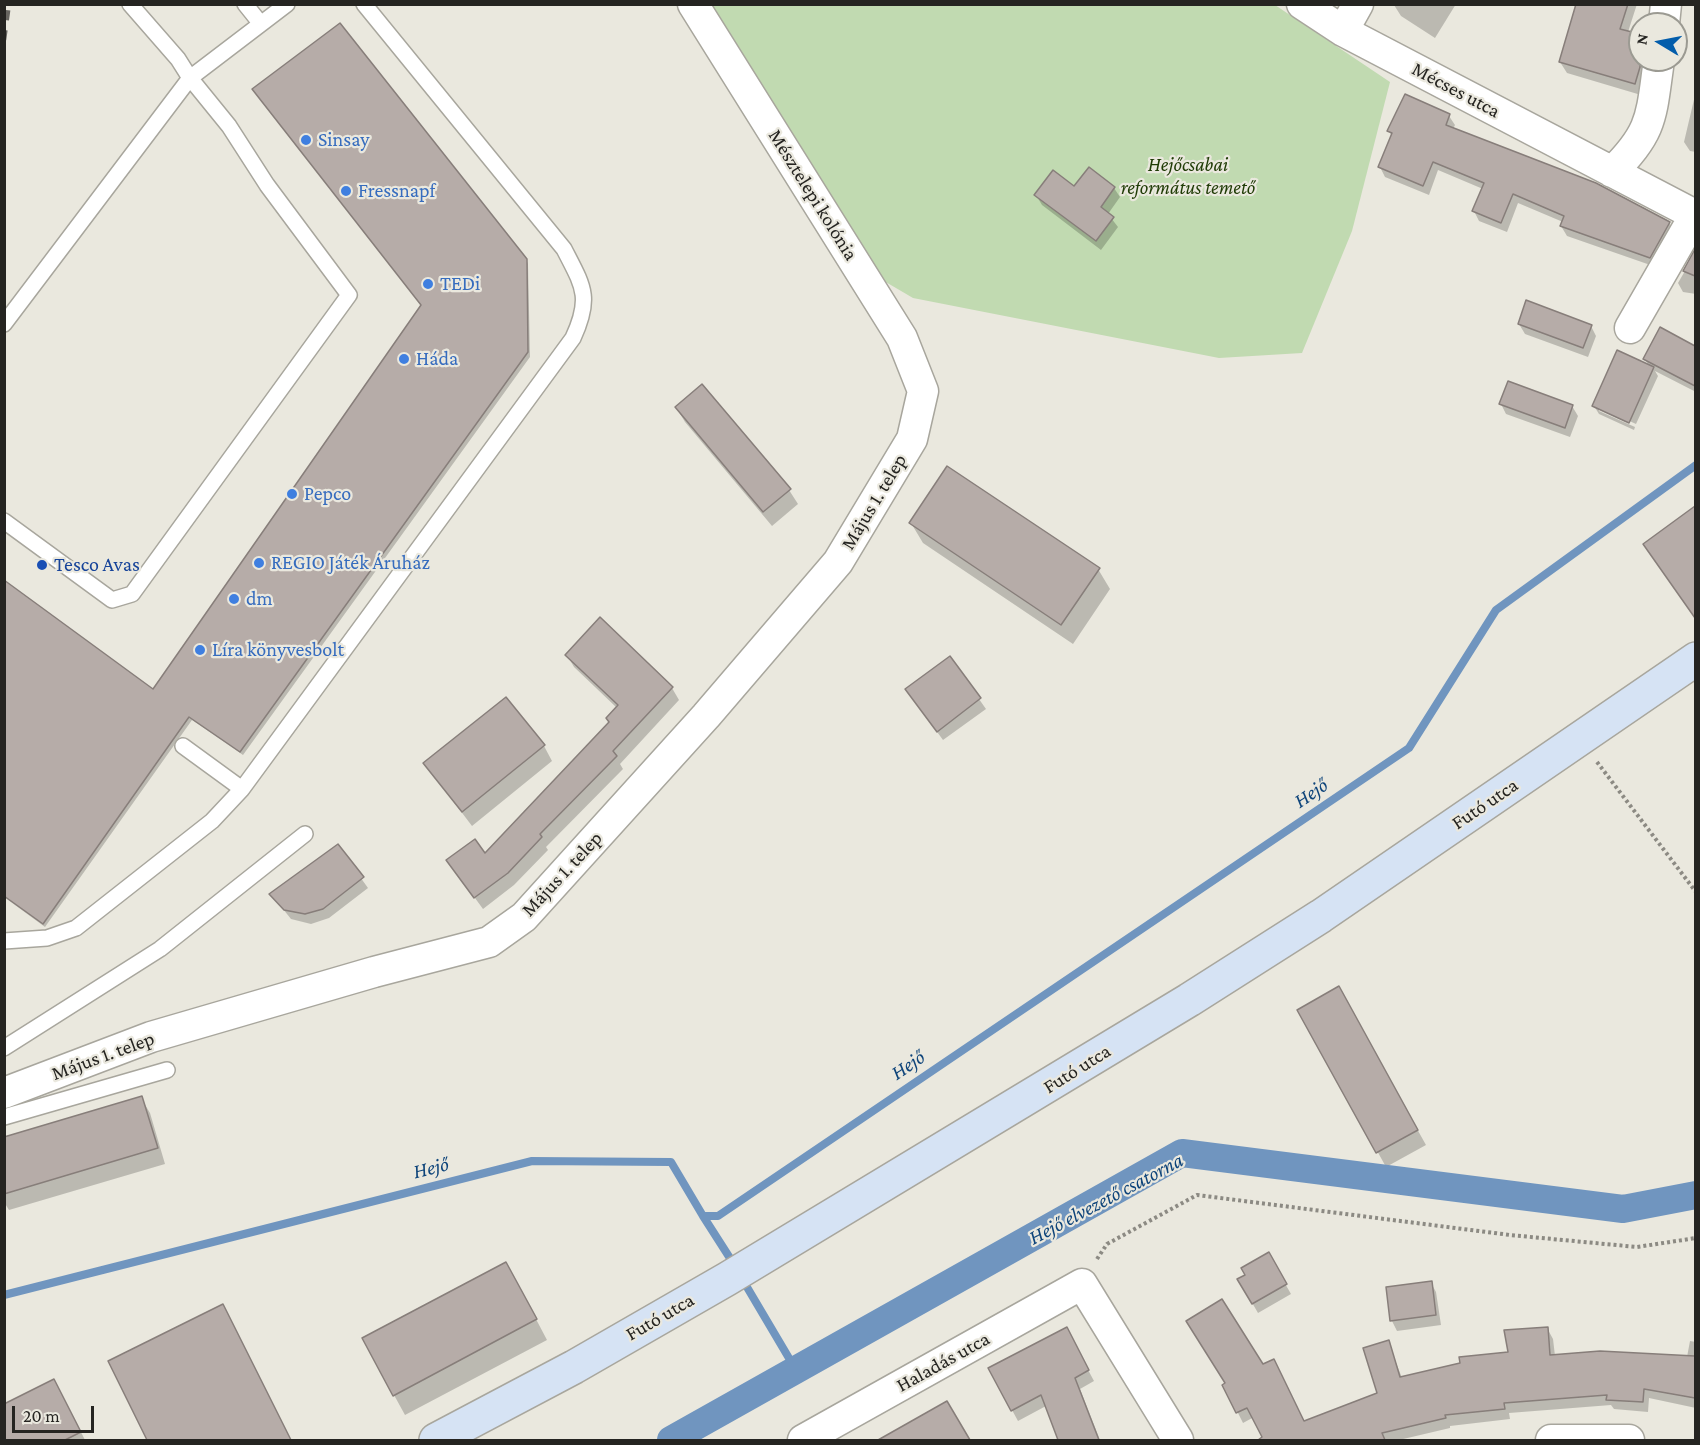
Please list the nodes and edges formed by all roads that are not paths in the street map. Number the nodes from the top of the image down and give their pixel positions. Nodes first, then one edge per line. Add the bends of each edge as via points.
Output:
1 (130, 4) edge
2 (245, 4) edge
3 (286, 4) edge
4 (364, 4) edge
5 (693, 4) edge
6 (1302, 4) edge
7 (1358, 4) edge
8 (261, 24) junction
9 (1343, 31) junction
10 (1657, 72) edge
11 (190, 78) junction
12 (1612, 172) junction
13 (4, 324) edge
14 (1630, 328) dead end
15 (923, 391) joint
16 (4, 521) edge
17 (1695, 659) edge
18 (183, 746) dead end
19 (242, 789) junction
20 (305, 834) dead end
21 (4, 941) edge
22 (4, 1048) edge
23 (167, 1070) dead end
24 (4, 1093) edge
25 (4, 1117) edge
26 (436, 1440) edge
27 (803, 1440) edge
28 (1178, 1440) edge
29 (1551, 1440) edge
30 (1629, 1440) edge

1 - 11 lane
2 - 8 lane
3 - 8 lane
4 - 19 lane via 564,249 583,286 583,315 573,338
5 - 15 street, Mésztelepi kolónia via 902,338
6 - 9 street, Mécses utca
7 - 9 street
8 - 11 lane
9 - 12 street, Mécses utca
10 - 12 street via 1650,122 1633,152
11 - 13 lane
11 - 16 lane via 230,126 267,185 349,295 132,594 112,600
12 - 14 street, Mécses utca via 1695,215
15 - 24 street, Május 1. telep via 912,439 838,562 706,716 524,917 489,942 151,1037
17 - 26 main road, Futó utca via 1321,916 1208,988 736,1274
18 - 19 lane
19 - 21 lane via 212,820 76,928 48,938
20 - 22 lane via 160,949
23 - 25 lane
27 - 28 street, Haladás utca via 1082,1284
29 - 30 street

